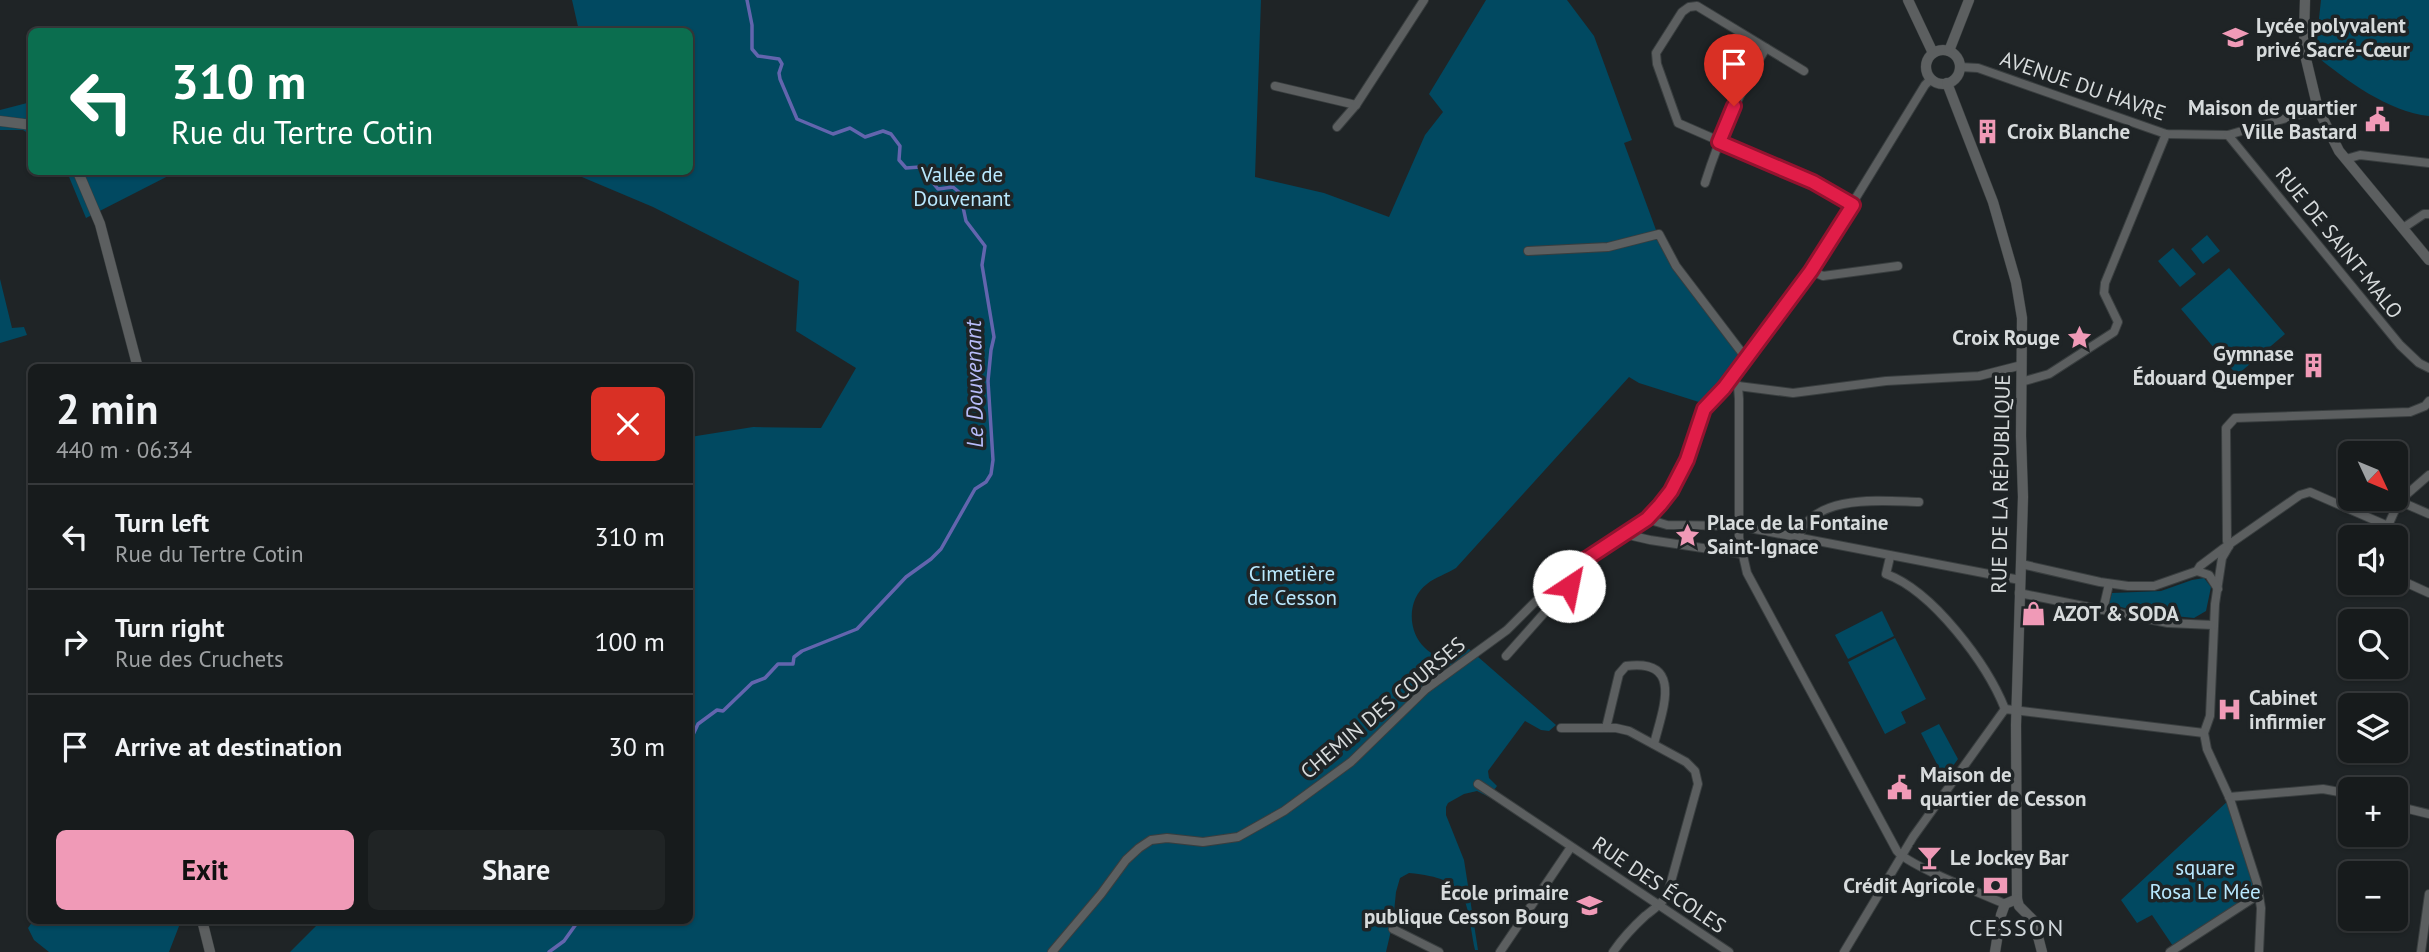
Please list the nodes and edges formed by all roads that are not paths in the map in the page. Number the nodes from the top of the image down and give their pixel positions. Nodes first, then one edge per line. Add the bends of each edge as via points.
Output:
1 (1424, 0) edge
2 (1908, 0) edge
3 (1969, 0) edge
4 (2305, 0) edge
5 (1766, 48) junction
6 (1949, 51) junction
7 (1933, 53) junction
8 (1960, 67) junction
9 (1804, 71) dead end
10 (1931, 79) junction
11 (1947, 83) junction
12 (1275, 86) dead end
13 (1356, 105) junction
14 (2318, 109) junction
15 (2, 120) edge
16 (28, 124) edge
17 (1337, 127) dead end
18 (2166, 134) junction
19 (2228, 135) junction
20 (1719, 142) junction
21 (2346, 159) junction
22 (2429, 163) edge
23 (79, 175) edge
24 (1705, 183) dead end
25 (1853, 205) junction
26 (2429, 215) edge
27 (2403, 228) junction
28 (1528, 251) dead end
29 (2429, 260) edge
30 (1898, 266) dead end
31 (1811, 271) junction
32 (1746, 358) junction
33 (137, 364) edge
34 (2022, 365) junction
35 (2429, 368) edge
36 (1732, 377) junction
37 (2021, 382) junction
38 (1738, 386) junction
39 (2429, 401) edge
40 (2429, 475) edge
41 (2408, 493) edge
42 (1919, 502) dead end
43 (2408, 505) edge
44 (2429, 514) edge
45 (1647, 519) junction
46 (2386, 525) edge
47 (1739, 526) junction
48 (1624, 534) junction
49 (1798, 538) junction
50 (2230, 545) junction
51 (1742, 554) junction
52 (1890, 557) junction
53 (2021, 564) junction
54 (1574, 567) junction
55 (2197, 571) junction
56 (2020, 580) junction
57 (2408, 583) edge
58 (2109, 584) junction
59 (2218, 589) junction
60 (2019, 593) junction
61 (2429, 593) edge
62 (2103, 610) junction
63 (2213, 625) junction
64 (1506, 656) dead end
65 (2005, 709) junction
66 (2017, 710) junction
67 (1561, 727) dead end
68 (1606, 728) junction
69 (2204, 733) junction
70 (1654, 744) junction
71 (1478, 784) dead end
72 (2338, 792) edge
73 (2229, 797) junction
74 (2408, 809) edge
75 (2429, 814) edge
76 (1571, 847) junction
77 (1901, 856) junction
78 (2429, 894) edge
79 (2258, 895) junction
80 (2017, 899) junction
81 (2005, 904) junction
82 (1659, 907) junction
83 (203, 924) edge
84 (1393, 929) dead end
85 (210, 952) edge
86 (1052, 952) edge
87 (1437, 952) edge
88 (1500, 952) edge
89 (1613, 952) edge
90 (1729, 952) edge
91 (1844, 952) edge
92 (1995, 952) edge
93 (2042, 952) edge
94 (2170, 952) edge
95 (2259, 952) edge
96 (2421, 952) edge

1 - 13 street
2 - 7 street
3 - 6 street
4 - 14 street via 2306,58
5 - 9 street
5 - 20 street
5 - 20 street via 1698,6 1682,12 1656,53 1678,123
6 - 7 street
6 - 8 street
7 - 10 street via 1926,66
8 - 11 street via 1955,79
8 - 18 street, AVENUE DU HAVRE via 1978,68
10 - 11 street
10 - 25 street, CHEMIN DES COURSES
11 - 34 street, RUE DE LA RÉPUBLIQUE via 1986,179 2016,282
12 - 13 street
13 - 17 street
14 - 19 street, AVENUE DU HAVRE
14 - 21 street
15 - 16 street
18 - 19 street, AVENUE DU HAVRE
18 - 37 street via 2105,282 2104,293 2119,323 2114,332 2049,374
19 - 35 street, RUE DE SAINT-MALO via 2400,345
20 - 24 street
20 - 25 street via 1813,182
21 - 22 street via 2360,155
21 - 27 street
23 - 33 street via 100,224
25 - 31 street, CHEMIN DES COURSES
26 - 27 street
27 - 29 street
28 - 32 street via 1608,247 1659,234 1676,266
30 - 31 street via 1822,276
31 - 32 street, CHEMIN DES COURSES
32 - 36 street, CHEMIN DES COURSES
34 - 37 street, RUE DE LA RÉPUBLIQUE
34 - 38 street via 1979,376 1793,393
36 - 38 street
36 - 45 street, CHEMIN DES COURSES via 1704,409 1676,480
37 - 53 street, RUE DE LA RÉPUBLIQUE
38 - 47 street
39 - 50 street via 2410,412 2235,418 2225,428
40 - 41 street
42 - 49 street via 1842,504 1808,520
43 - 44 street
45 - 47 street via 1667,525
45 - 48 street, CHEMIN DES COURSES
46 - 50 street via 2310,492
47 - 49 street
47 - 51 street
48 - 51 street
48 - 54 street, CHEMIN DES COURSES
49 - 52 street
50 - 55 street
50 - 59 street via 2222,558
51 - 77 street via 1747,573
52 - 56 street
52 - 65 street via 1886,574 1910,586 1937,609 1996,688
53 - 56 street, RUE DE LA RÉPUBLIQUE
53 - 58 street
54 - 64 street via 1569,586
54 - 86 street, CHEMIN DES COURSES via 1507,630 1426,689 1351,762 1284,811 1238,837 1203,842 1167,838 1139,848
55 - 58 street via 2154,586
55 - 59 street via 2209,575
56 - 60 street, RUE DE LA RÉPUBLIQUE
57 - 61 street
58 - 62 street
59 - 63 street
60 - 62 street
60 - 66 street, RUE DE LA RÉPUBLIQUE
62 - 63 street via 2168,623
63 - 69 street via 2210,716
65 - 66 street
65 - 77 street
66 - 69 street
66 - 80 street, RUE DE LA RÉPUBLIQUE
67 - 68 street
68 - 70 street via 1629,731
68 - 70 street via 1619,674 1626,666 1637,664 1655,669 1664,676 1667,688
69 - 73 street
70 - 82 street via 1686,762 1695,771 1698,784 1667,896
71 - 76 street
72 - 73 street
73 - 79 street
74 - 75 street
76 - 82 street, RUE DES ÉCOLES
76 - 88 street, RUE DES ÉCOLES
77 - 81 street
77 - 91 street
78 - 96 street
79 - 94 street
79 - 95 street
80 - 81 street
80 - 93 street via 2034,921
81 - 92 street
82 - 89 street via 1624,936
82 - 90 street, RUE DES ÉCOLES
83 - 85 street
84 - 87 street

